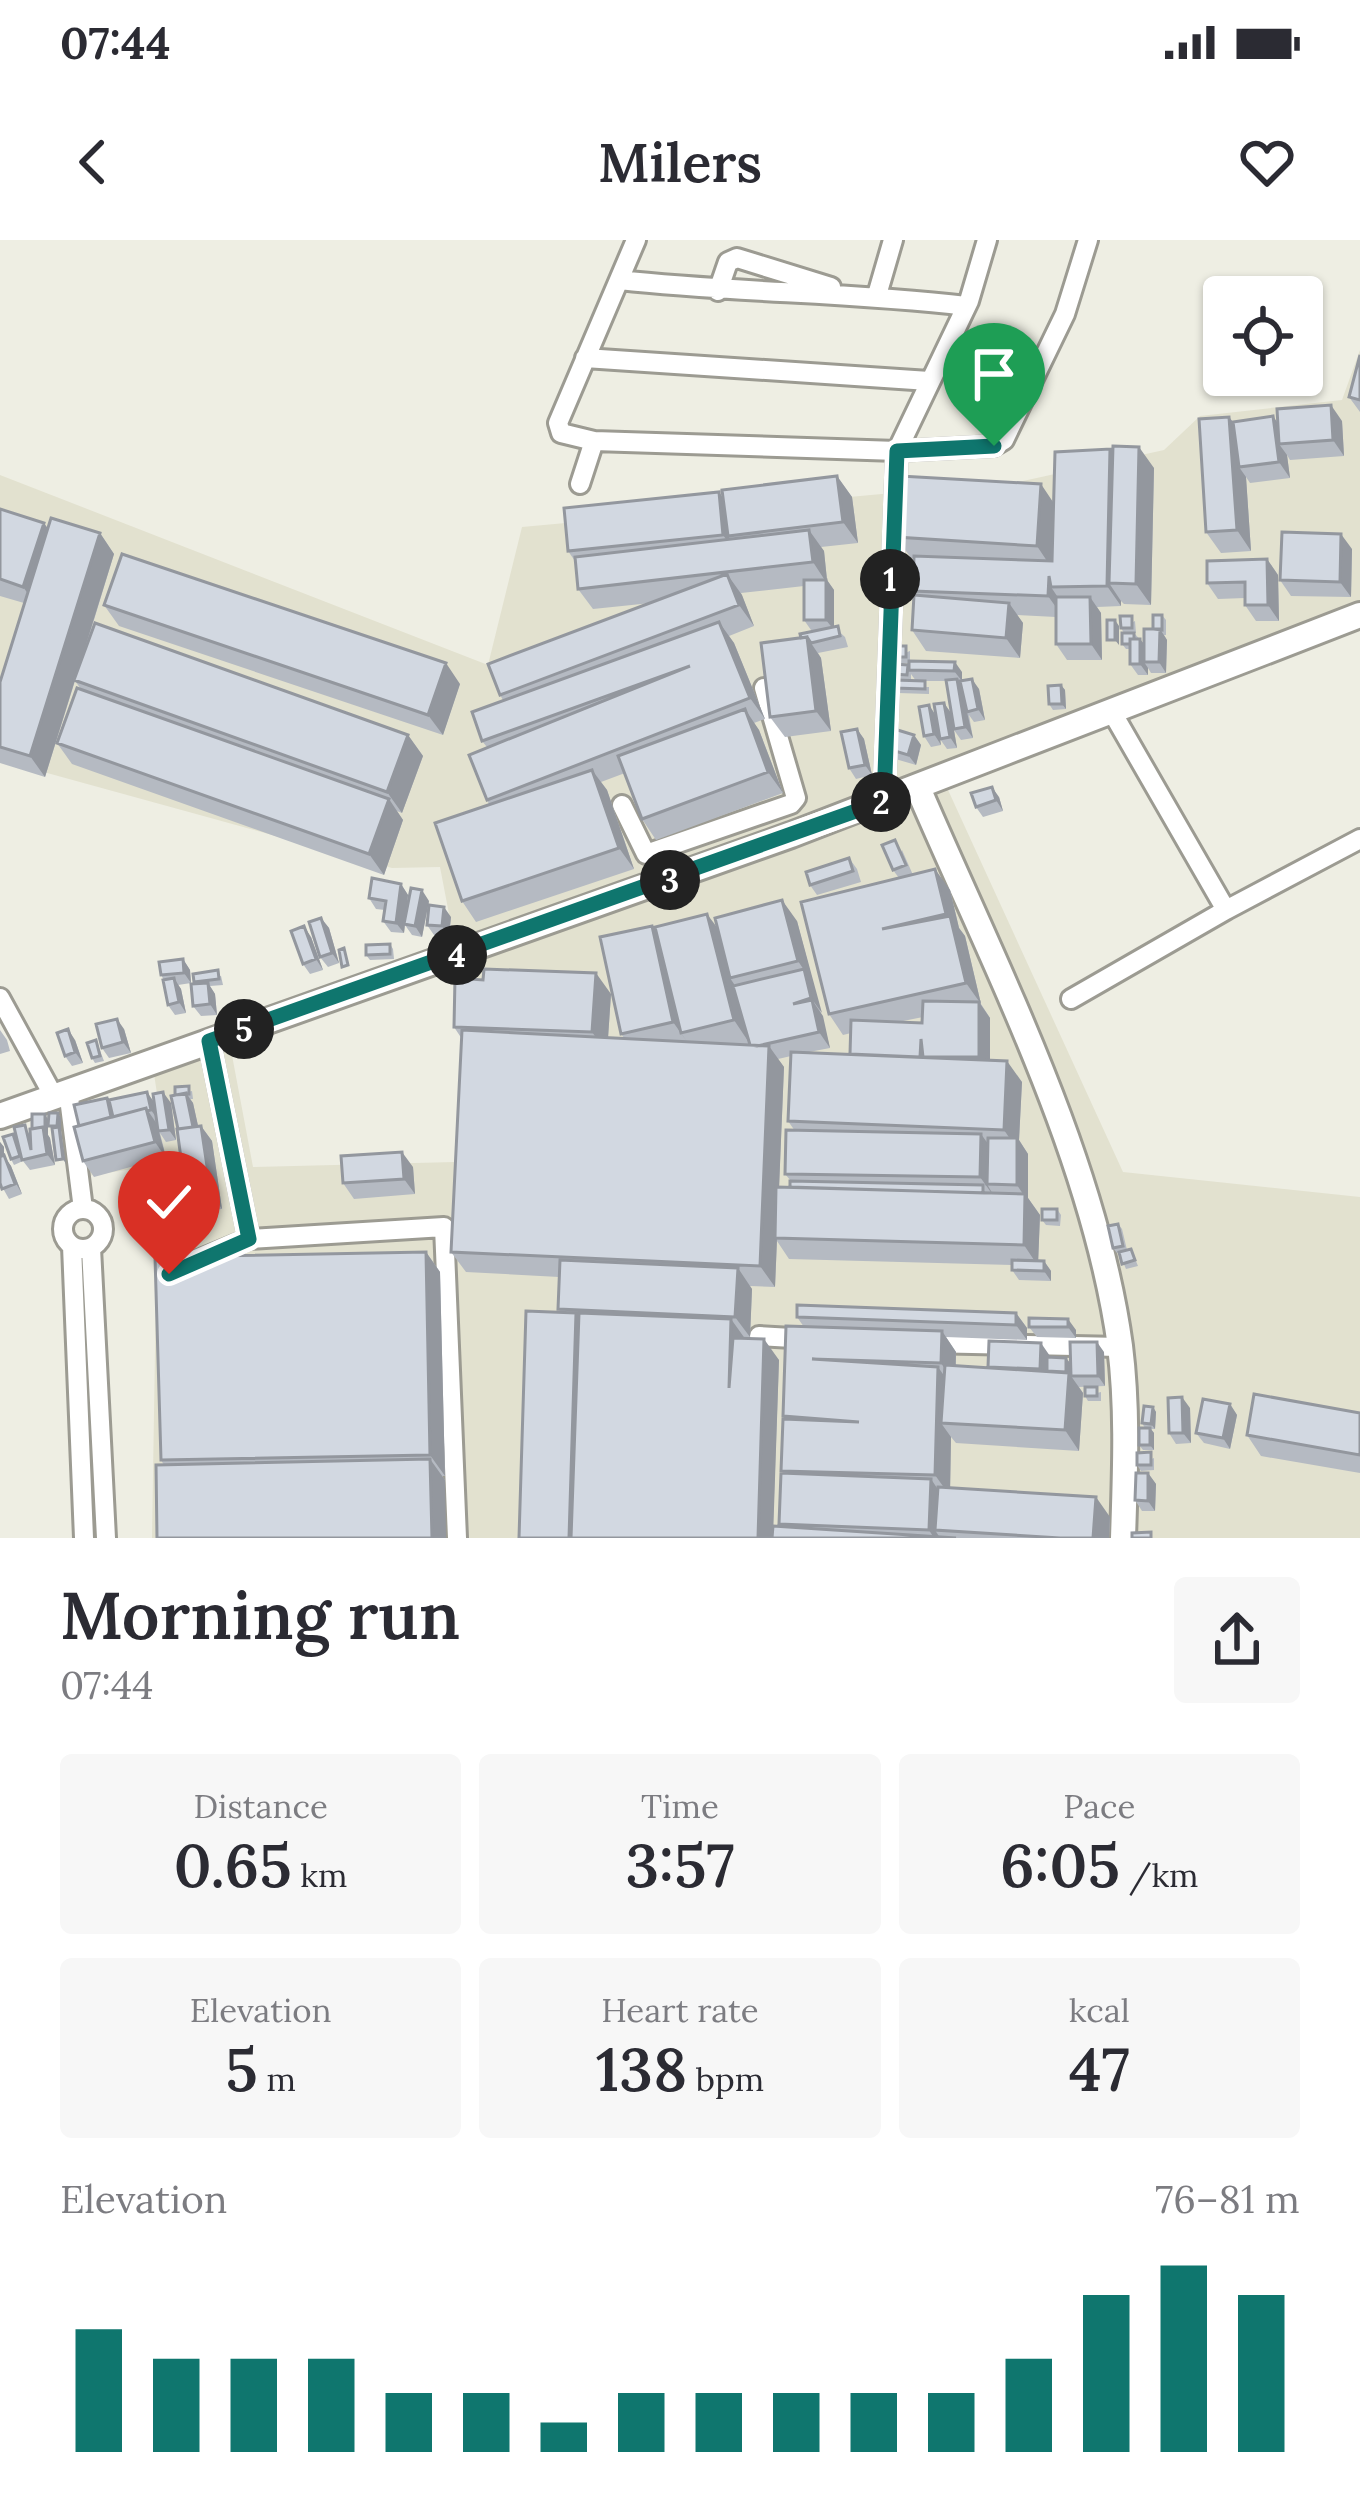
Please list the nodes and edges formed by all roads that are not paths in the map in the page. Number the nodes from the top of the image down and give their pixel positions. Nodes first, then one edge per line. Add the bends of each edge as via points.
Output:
1 (637, 240) edge
2 (893, 240) edge
3 (987, 240) edge
4 (1088, 240) edge
5 (620, 280) junction
6 (718, 290) junction
7 (849, 294) junction
8 (877, 295) junction
9 (966, 307) junction
10 (585, 358) junction
11 (929, 381) junction
12 (594, 441) junction
13 (897, 451) junction
14 (580, 484) dead end
15 (1360, 615) edge
16 (764, 688) edge
17 (1112, 712) junction
18 (918, 788) junction
19 (884, 801) junction
20 (622, 805) dead end
21 (781, 809) junction
22 (791, 836) junction
23 (1360, 839) edge
24 (1226, 910) junction
25 (0, 998) edge
26 (1071, 999) dead end
27 (209, 1041) junction
28 (61, 1093) junction
29 (0, 1116) edge
30 (83, 1209) junction
31 (249, 1239) junction
32 (82, 1247) junction
33 (172, 1272) edge
34 (759, 1336) edge
35 (789, 1338) junction
36 (830, 1340) edge
37 (912, 1342) edge
38 (1120, 1348) junction
39 (788, 1359) edge
40 (84, 1531) edge
41 (105, 1531) edge
42 (457, 1538) edge
43 (1123, 1538) edge

1 - 5 street
2 - 8 street
3 - 9 street
4 - 13 street via 1065,314 1001,443
5 - 6 street
5 - 10 street
6 - 7 street
6 - 7 street via 737,258
7 - 8 street
8 - 9 street
9 - 11 street
10 - 11 street
10 - 12 street via 558,429
11 - 13 street
12 - 13 street
12 - 14 street
13 - 19 street
15 - 17 main road
16 - 21 street via 796,797
17 - 18 main road
17 - 24 street
18 - 19 main road
18 - 38 main road via 1071,1161
19 - 22 main road
20 - 21 street via 646,854
21 - 22 street
22 - 27 main road
23 - 24 street
24 - 26 street
25 - 28 street
27 - 28 main road
27 - 31 street
28 - 29 main road
28 - 30 street
30 - 32 street via 63,1227
30 - 32 street via 104,1228
31 - 33 street
31 - 42 street via 444,1227
32 - 40 street
32 - 41 street
34 - 35 street
35 - 36 street
35 - 39 street
37 - 38 street
38 - 43 main road
40 - 41 street

